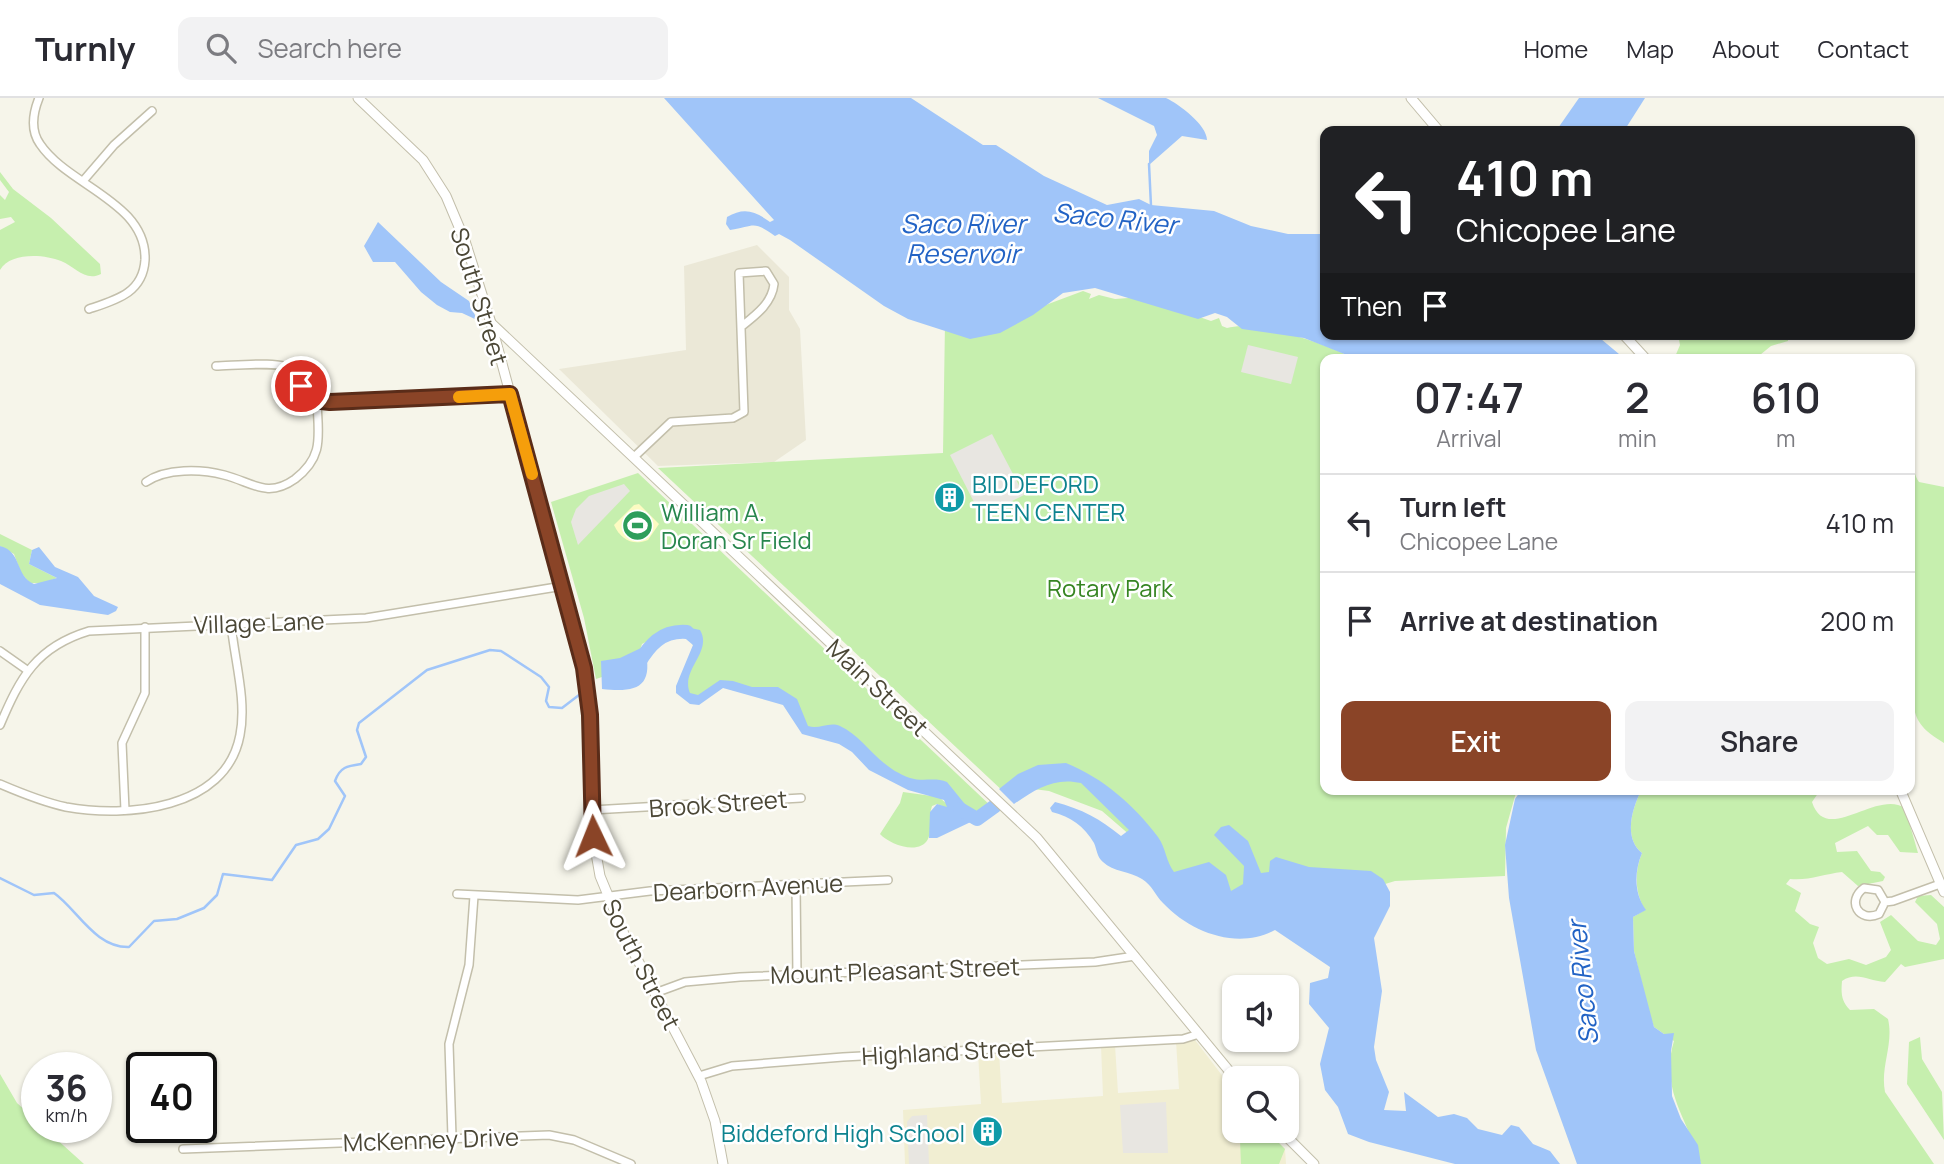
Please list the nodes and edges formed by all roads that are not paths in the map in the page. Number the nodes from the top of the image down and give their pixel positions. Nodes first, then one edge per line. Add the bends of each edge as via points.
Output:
1 (39, 98) edge
2 (358, 98) edge
3 (1411, 98) edge
4 (152, 111) dead end
5 (1435, 126) edge
6 (83, 181) junction
7 (89, 309) dead end
8 (491, 323) junction
9 (742, 326) junction
10 (1629, 340) edge
11 (1641, 354) edge
12 (216, 366) dead end
13 (510, 394) junction
14 (317, 401) junction
15 (634, 457) junction
16 (146, 482) dead end
17 (563, 586) junction
18 (232, 623) junction
19 (145, 626) junction
20 (0, 651) edge
21 (27, 670) junction
22 (0, 725) edge
23 (0, 784) edge
24 (1903, 795) edge
25 (801, 798) dead end
26 (125, 810) junction
27 (592, 810) junction
28 (888, 880) dead end
29 (796, 886) junction
30 (1942, 888) edge
31 (457, 894) dead end
32 (474, 896) junction
33 (607, 897) junction
34 (1885, 902) junction
35 (1135, 956) junction
36 (797, 975) junction
37 (655, 993) junction
38 (1199, 1034) junction
39 (1225, 1066) edge
40 (699, 1076) junction
41 (452, 1137) junction
42 (1293, 1143) edge
43 (183, 1149) dead end
44 (631, 1164) edge
45 (723, 1164) edge
46 (1314, 1164) edge

1 - 6 street via 33,119 38,142
2 - 8 street, South Street via 413,149 438,182 459,223
3 - 5 street
4 - 6 street
6 - 7 street via 132,221 141,234 145,254 141,278 131,291
8 - 13 street, South Street
8 - 15 street, Main Street
9 - 9 street via 739,273 766,271 774,284 772,294
9 - 15 street via 744,412 733,418 671,422
10 - 11 street
12 - 14 street via 286,367 296,374 306,395
13 - 14 street
13 - 17 street, South Street
14 - 16 street via 317,455 288,484 264,490 221,474 174,472
15 - 35 street, Main Street via 1030,831
17 - 18 street, Village Lane via 378,617
17 - 27 street, South Street via 588,695
18 - 19 street, Village Lane
18 - 26 street via 241,729 230,759 219,776 192,795
19 - 21 street, Village Lane via 76,635
19 - 26 street via 145,694 121,748
20 - 21 street
21 - 22 street, Village Lane
23 - 26 street via 65,807
24 - 30 street
25 - 27 street, Brook Street
27 - 33 street, South Street via 596,860
28 - 29 street, Dearborn Avenue
29 - 33 street, Dearborn Avenue
29 - 36 street
30 - 34 street
31 - 32 street, Dearborn Avenue
32 - 33 street, Dearborn Avenue
32 - 41 street via 469,965 449,1044
33 - 37 street, South Street
34 - 34 street via 1878,890 1868,887 1856,895 1855,905 1860,914 1870,917 1879,914
35 - 36 street, Mount Pleasant Street via 1095,962
35 - 38 street, Main Street
36 - 37 street, Mount Pleasant Street via 692,981
37 - 40 street, South Street
38 - 39 street, Main Street
38 - 40 street, Highland Street via 1183,1039 732,1066
40 - 45 street, South Street via 715,1121
41 - 43 street, McKenney Drive
41 - 44 street, McKenney Drive via 558,1136
42 - 46 street

